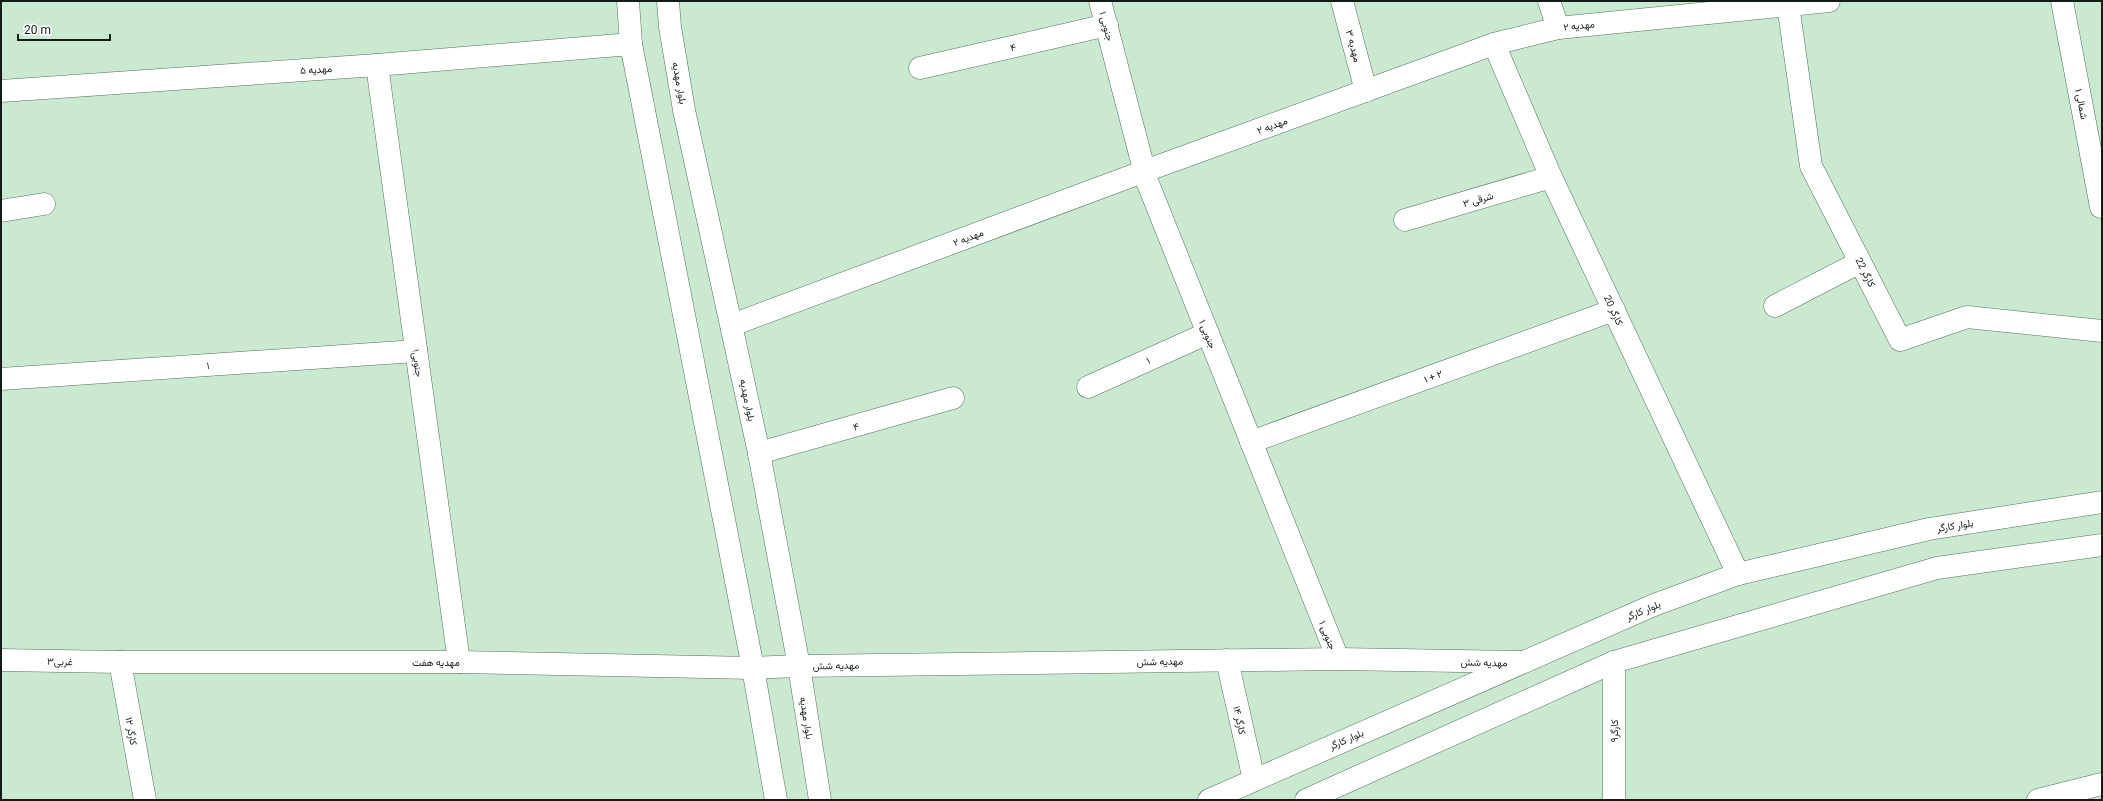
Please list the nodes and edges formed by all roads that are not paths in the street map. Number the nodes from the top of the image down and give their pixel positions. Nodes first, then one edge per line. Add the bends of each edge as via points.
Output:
1 (628, 1) edge
2 (668, 1) edge
3 (1100, 1) edge
4 (1342, 1) edge
5 (1549, 1) edge
6 (1829, 1) edge
7 (2062, 1) edge
8 (1788, 6) junction
9 (1107, 25) junction
10 (1558, 28) junction
11 (631, 44) junction
12 (1494, 44) junction
13 (377, 65) junction
14 (920, 68) dead end
15 (1, 90) edge
16 (1366, 90) junction
17 (1145, 170) junction
18 (1551, 177) junction
19 (44, 204) dead end
20 (2101, 207) edge
21 (1, 211) edge
22 (1405, 220) dead end
23 (1860, 262) junction
24 (1775, 306) dead end
25 (1614, 310) junction
26 (732, 325) junction
27 (2102, 331) edge
28 (1208, 333) junction
29 (416, 350) junction
30 (1, 379) edge
31 (1088, 387) dead end
32 (953, 398) dead end
33 (1251, 442) junction
34 (759, 453) junction
35 (2102, 502) edge
36 (2102, 545) edge
37 (1738, 574) junction
38 (1338, 659) junction
39 (1, 660) edge
40 (1227, 660) junction
41 (120, 662) junction
42 (459, 662) junction
43 (1521, 662) junction
44 (1614, 662) junction
45 (799, 666) junction
46 (753, 668) junction
47 (1254, 780) junction
48 (2102, 784) edge
49 (145, 800) edge
50 (776, 800) edge
51 (820, 800) edge
52 (1209, 800) edge
53 (1306, 800) edge
54 (1614, 800) edge
55 (2038, 800) edge

1 - 11 street
2 - 26 street, بلوار مهدیه via 684,110
3 - 9 street, ۱ جنوبی
4 - 16 street, مهدیه ۳
5 - 10 street
6 - 8 street, مهدیه ۲
7 - 20 street, ۱ شمالی
8 - 10 street, مهدیه ۲ via 1732,9
8 - 23 street, کارگر 22 via 1811,166
9 - 14 street, ۴
9 - 17 street, ۱ جنوبی
10 - 12 street, مهدیه ۲
11 - 13 street, مهدیه ۵
11 - 46 street
12 - 16 street, مهدیه ۲
12 - 18 street, کارگر 20
13 - 15 street, مهدیه ۵
13 - 29 street, جنوبی۱
16 - 17 street, مهدیه ۲
17 - 26 street, مهدیه ۲
17 - 28 street, ۱ جنوبی
18 - 22 street, ۳ شرقی
18 - 25 street, کارگر 20
19 - 21 street
23 - 24 street
23 - 27 street, کارگر 22 via 1900,340 1967,318
25 - 33 street, ۱ + ۲
25 - 37 street, کارگر 20
26 - 34 street, بلوار مهدیه
28 - 31 street, ۱
28 - 33 street, ۱ جنوبی
29 - 30 street, ۱
29 - 42 street, جنوبی۱
32 - 34 street, ۴
33 - 38 street, ۱ جنوبی
34 - 45 street, بلوار مهدیه
35 - 37 street, بلوار کارگر via 1929,529
36 - 44 street via 1937,568
37 - 43 street, بلوار کارگر via 1654,605
38 - 40 street, مهدیه شش
38 - 43 street, مهدیه شش
39 - 41 street, غربی۳
40 - 45 street, مهدیه شش
40 - 47 street, کارگر ۱۴
41 - 42 street, مهدیه هفت
41 - 49 street, کارگر ۱۲
42 - 46 street, مهدیه هفت
43 - 47 street, بلوار کارگر
44 - 53 street
44 - 54 street, کارگر۹
45 - 46 street, مهدیه شش
45 - 51 street, بلوار مهدیه
46 - 50 street
47 - 52 street, بلوار کارگر
48 - 55 street

